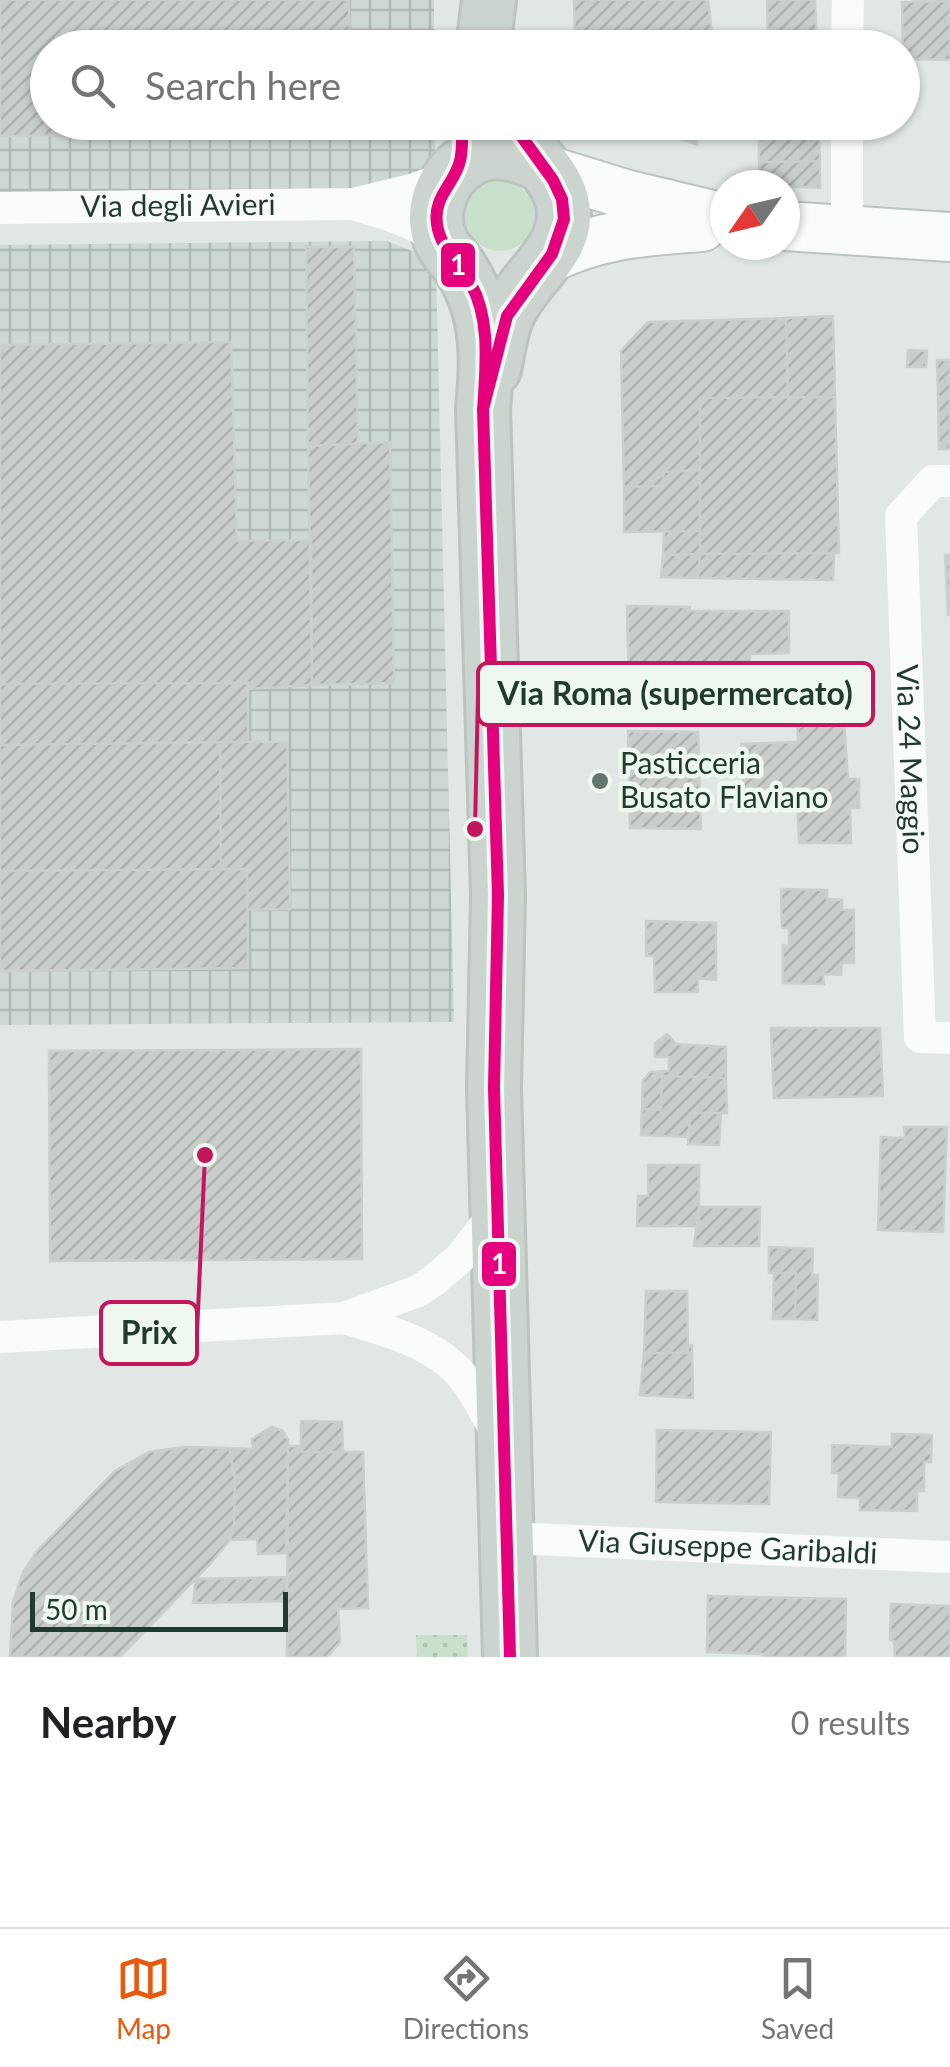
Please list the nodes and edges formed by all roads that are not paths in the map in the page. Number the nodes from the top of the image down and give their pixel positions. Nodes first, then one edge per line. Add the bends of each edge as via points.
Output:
1 (462, 0) edge
2 (489, 0) edge
3 (848, 0) edge
4 (463, 30) edge
5 (486, 30) edge
6 (847, 30) edge
7 (847, 140) edge
8 (532, 152) edge
9 (457, 155) edge
10 (353, 204) junction
11 (0, 208) edge
12 (710, 218) edge
13 (710, 224) edge
14 (800, 227) edge
15 (847, 230) junction
16 (950, 236) edge
17 (452, 256) junction
18 (543, 263) junction
19 (483, 409) junction
20 (950, 481) edge
21 (950, 1038) edge
22 (497, 1210) junction
23 (344, 1318) junction
24 (0, 1337) edge
25 (506, 1447) junction
26 (506, 1538) junction
27 (950, 1556) edge
28 (510, 1657) edge

1 - 4 main road
2 - 5 main road
3 - 6 street
7 - 15 street
8 - 9 main road
8 - 12 street via 625,194
8 - 18 main road via 562,199 564,219
9 - 10 street, Via degli Avieri via 415,189
9 - 17 main road via 436,225
10 - 11 street, Via degli Avieri
10 - 17 street, Via degli Avieri via 435,236
13 - 18 street via 616,234
14 - 15 street
15 - 16 street
17 - 18 main road via 468,271 504,280
17 - 19 main road via 474,290 482,319
18 - 19 main road via 507,316
19 - 22 main road via 498,895
20 - 21 street, Via 24 Maggio via 933,481 902,516 920,1037
22 - 23 street via 434,1281
22 - 25 main road
23 - 24 street
23 - 25 street via 411,1340 452,1364
25 - 26 main road
26 - 27 street, Via Giuseppe Garibaldi
26 - 28 main road

